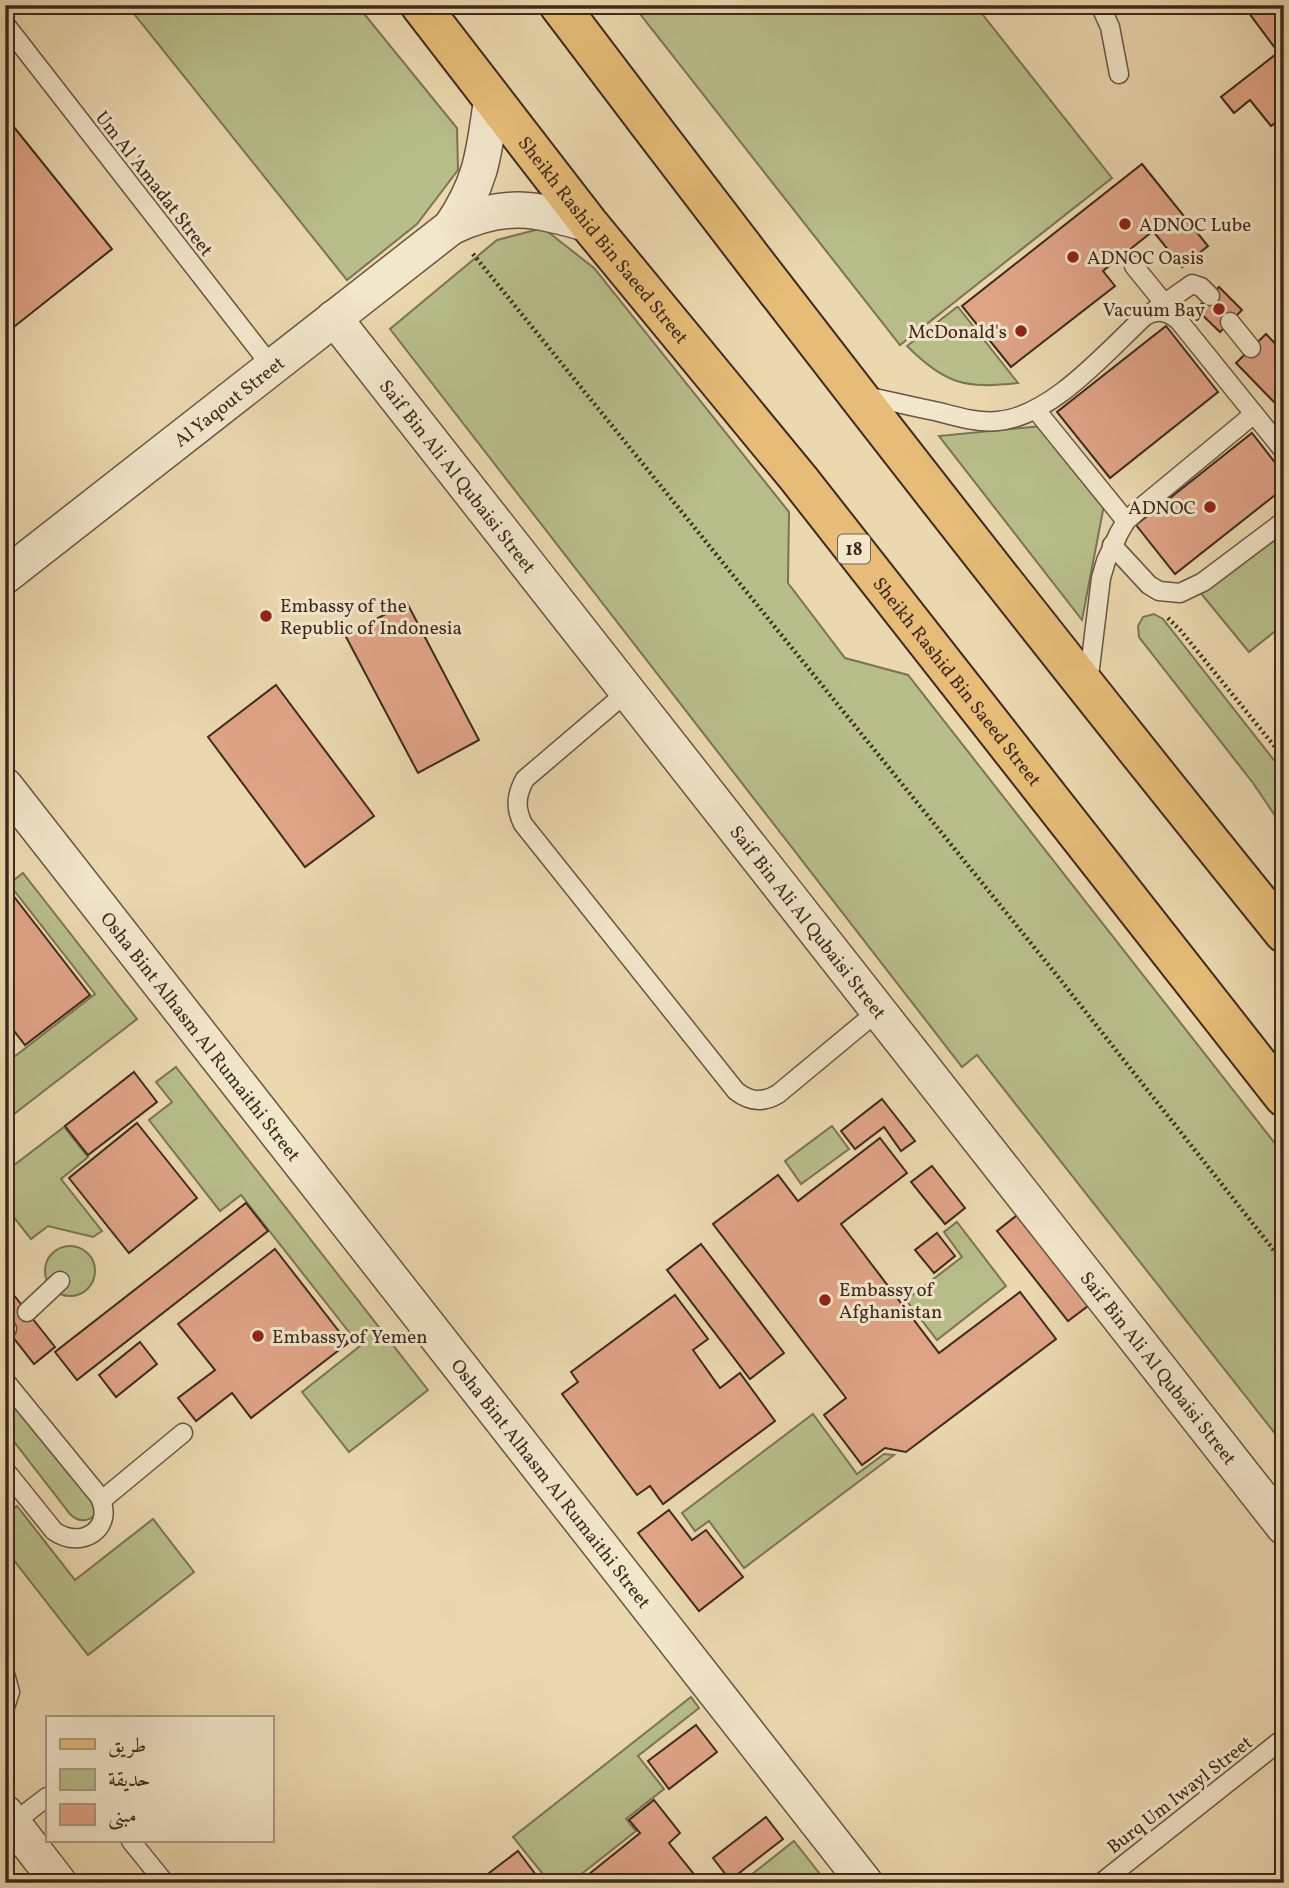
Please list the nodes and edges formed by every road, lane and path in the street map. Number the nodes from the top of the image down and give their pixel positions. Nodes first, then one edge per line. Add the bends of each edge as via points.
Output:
1 (420, 5) edge
2 (559, 5) edge
3 (1100, 5) edge
4 (5, 24) edge
5 (1119, 74) dead end
6 (492, 97) junction
7 (590, 224) junction
8 (460, 238) junction
9 (1134, 267) dead end
10 (1210, 296) dead end
11 (1158, 307) junction
12 (334, 318) junction
13 (1230, 322) dead end
14 (1251, 348) dead end
15 (272, 367) junction
16 (856, 394) junction
17 (1036, 410) junction
18 (1254, 414) junction
19 (1281, 441) edge
20 (1284, 521) edge
21 (1126, 522) junction
22 (1112, 545) junction
23 (5, 576) edge
24 (1162, 613) dead end
25 (1088, 691) junction
26 (627, 692) junction
27 (1284, 758) edge
28 (5, 786) edge
29 (1284, 933) edge
30 (878, 1011) junction
31 (1284, 1097) edge
32 (1284, 1263) edge
33 (60, 1281) dead end
34 (27, 1312) dead end
35 (5, 1381) edge
36 (183, 1433) dead end
37 (5, 1470) edge
38 (102, 1500) junction
39 (1284, 1527) edge
40 (5, 1674) edge
41 (5, 1707) edge
42 (1284, 1738) edge
43 (46, 1798) edge
44 (9, 1818) edge
45 (132, 1842) edge
46 (60, 1883) edge
47 (165, 1883) edge
48 (865, 1883) edge
49 (1101, 1883) edge

1 - 6 main road, Sheikh Rashid Bin Saeed Street / 18
2 - 16 main road
3 - 5 lane via 1111,27
4 - 15 lane, Um Al 'Amadat Street
6 - 7 main road, Sheikh Rashid Bin Saeed Street / 18
6 - 8 street, Al Yaqout Street via 482,164
7 - 8 street, Al Yaqout Street via 540,211 494,211 472,217
7 - 31 main road, Sheikh Rashid Bin Saeed Street / 18 via 799,479
8 - 12 street, Al Yaqout Street
8 - 32 path
9 - 11 lane
10 - 11 lane via 1192,284
11 - 17 lane
11 - 18 lane via 1179,321
12 - 15 street, Al Yaqout Street
12 - 26 street, Saif Bin Ali Al Qubaisi Street
13 - 14 lane
15 - 23 street, Al Yaqout Street
16 - 17 lane via 976,421 997,421
16 - 25 main road
17 - 21 lane
18 - 19 lane
18 - 21 lane
20 - 22 lane via 1203,582 1180,593 1158,591 1149,585
21 - 22 lane
22 - 25 lane via 1101,578
24 - 27 path
25 - 29 main road
26 - 30 street, Saif Bin Ali Al Qubaisi Street
26 - 30 lane via 525,779 517,800 523,824 743,1097 760,1101 778,1094
28 - 48 street, Osha Bint Alhasm Al Rumaithi Street
30 - 39 street, Saif Bin Ali Al Qubaisi Street
33 - 34 lane
35 - 38 lane
36 - 38 lane
37 - 38 lane via 54,1531 71,1540 96,1531 104,1514
40 - 41 lane via 10,1692
42 - 49 lane, Burq Um Iwayl Street
43 - 44 lane
44 - 46 street
45 - 47 lane

